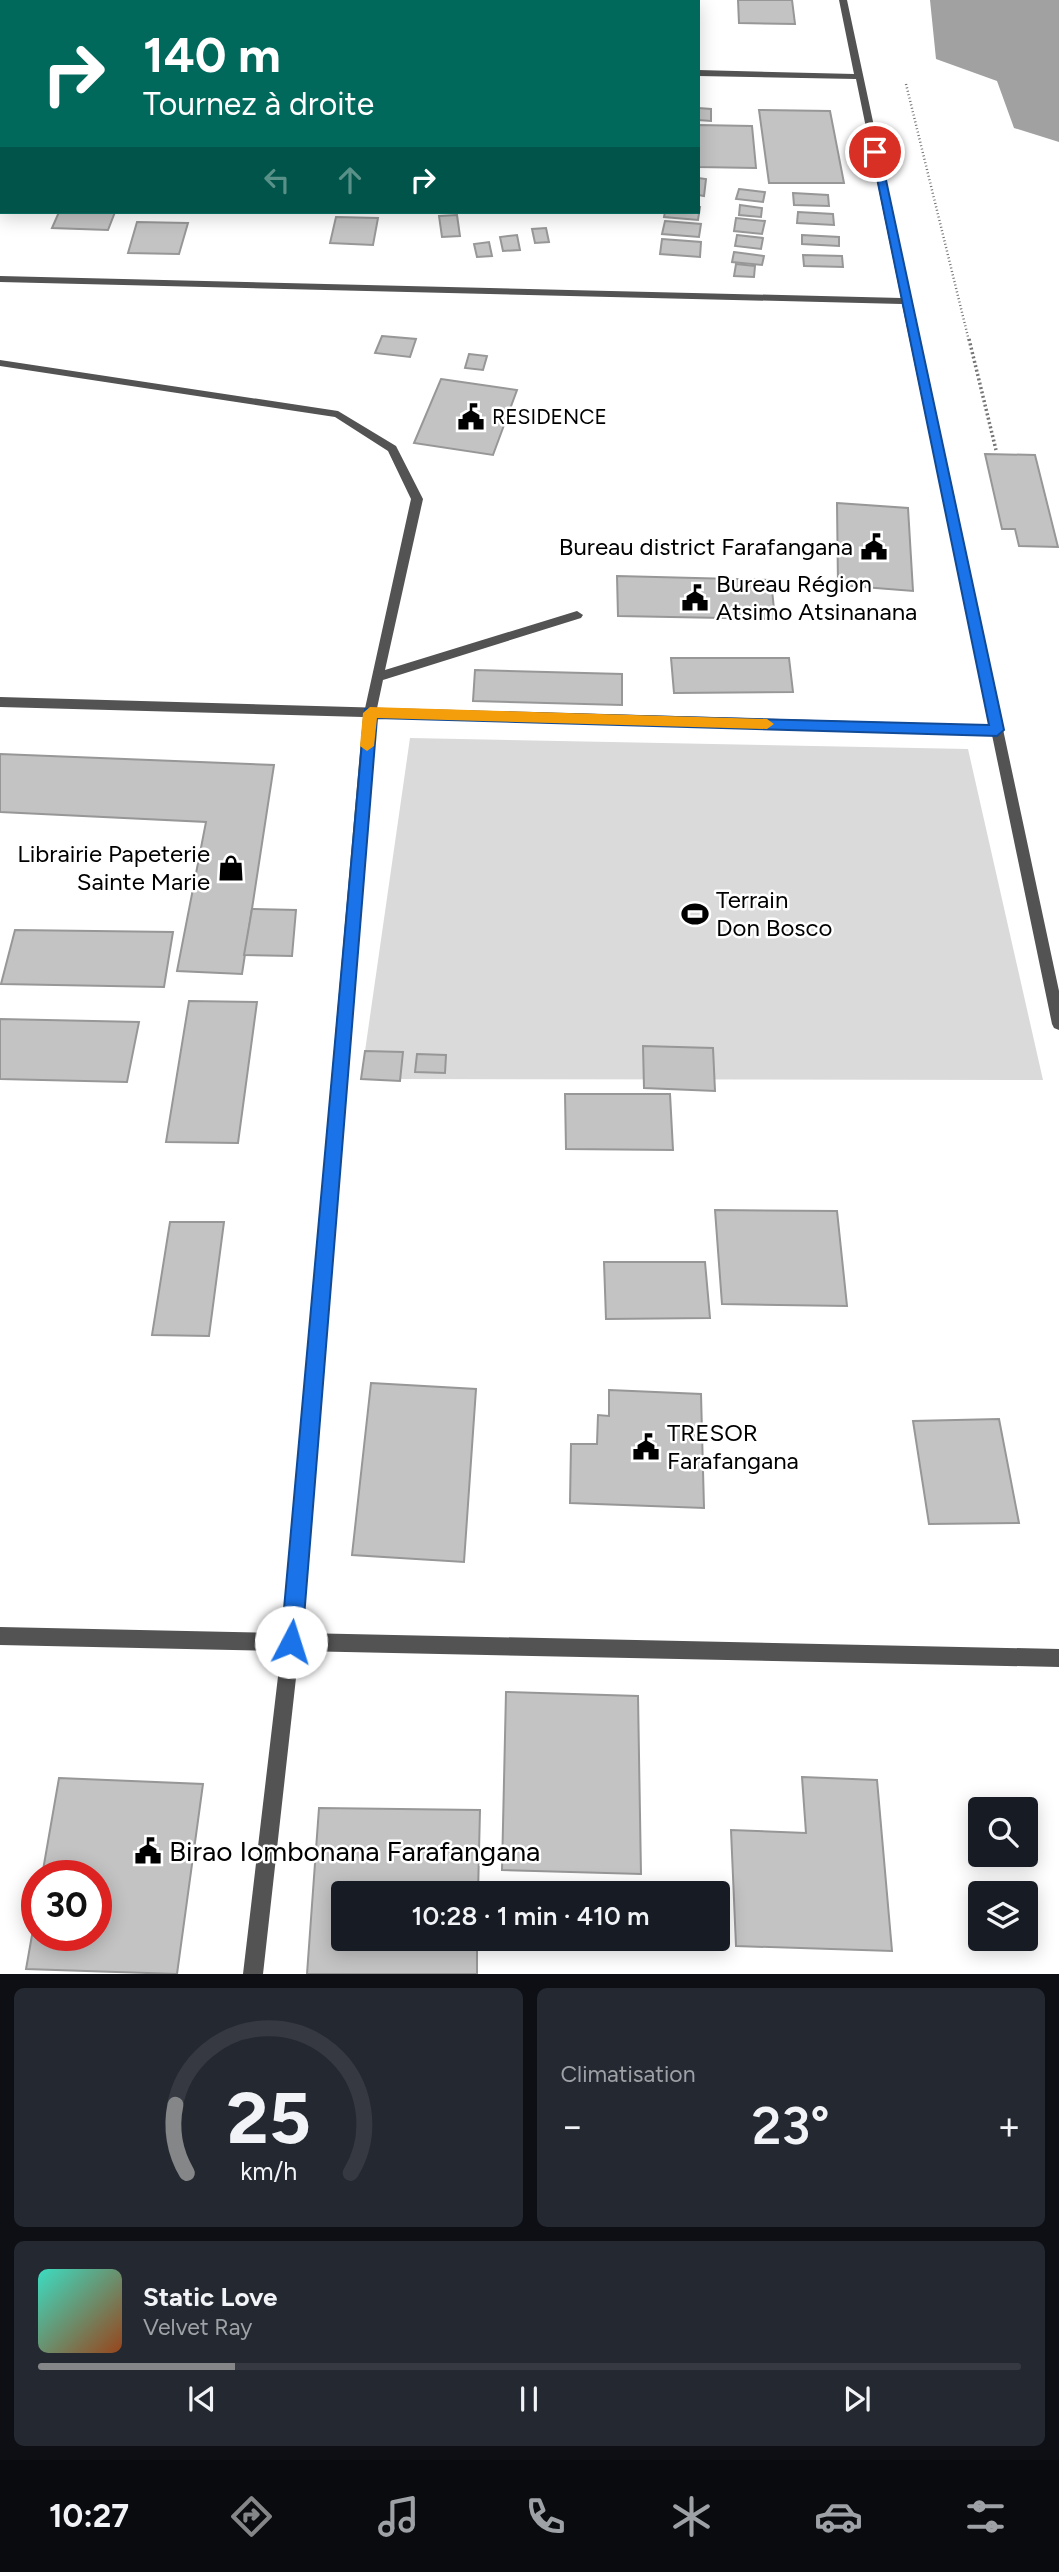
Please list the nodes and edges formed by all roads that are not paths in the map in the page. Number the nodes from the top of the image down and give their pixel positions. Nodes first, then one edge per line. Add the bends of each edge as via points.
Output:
1 (843, 0) edge
2 (700, 73) edge
3 (859, 77) junction
4 (0, 279) edge
5 (906, 301) junction
6 (0, 363) edge
7 (577, 615) dead end
8 (378, 677) junction
9 (0, 702) edge
10 (370, 713) junction
11 (997, 730) junction
12 (1059, 1024) edge
13 (0, 1636) edge
14 (291, 1642) junction
15 (1059, 1658) edge
16 (253, 1973) edge

1 - 3 street
2 - 3 street
3 - 5 street
4 - 5 street
5 - 11 street
6 - 8 street via 338,414 392,449 417,499
7 - 8 street
8 - 10 street
9 - 10 street
10 - 11 street
10 - 14 street
11 - 12 street
13 - 14 street
14 - 15 street
14 - 16 street

